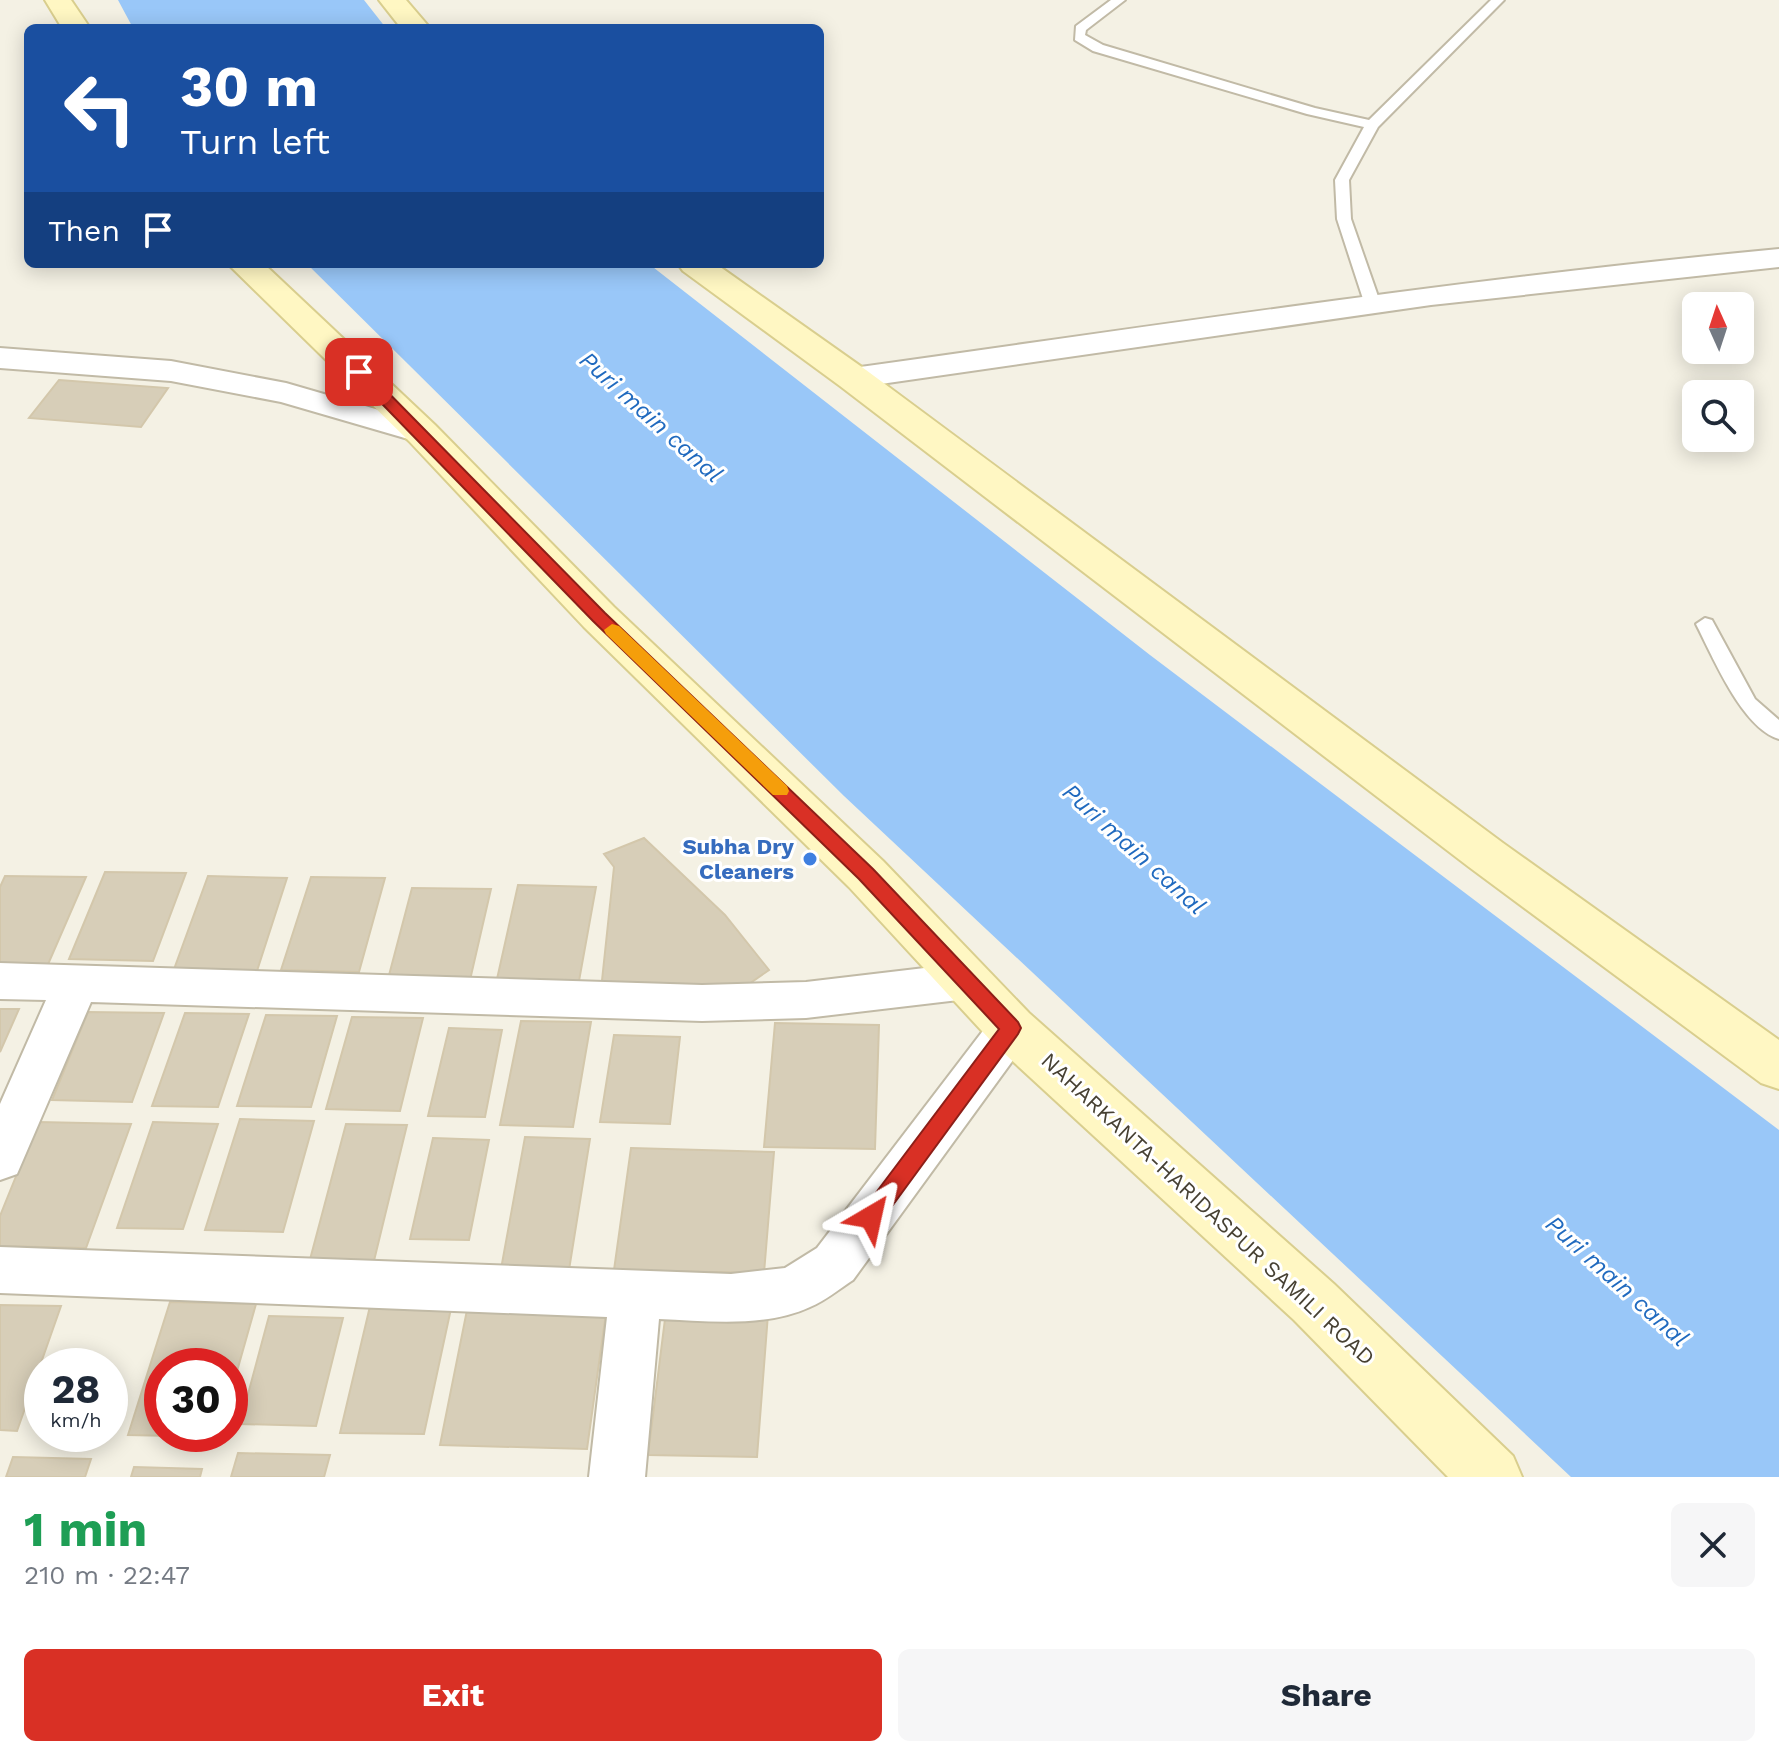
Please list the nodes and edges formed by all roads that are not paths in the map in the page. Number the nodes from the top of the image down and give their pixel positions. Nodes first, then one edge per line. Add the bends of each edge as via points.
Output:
1 (58, 0) edge
2 (392, 0) edge
3 (1119, 0) edge
4 (1498, 0) edge
5 (73, 24) edge
6 (413, 24) edge
7 (1372, 125) junction
8 (1779, 258) edge
9 (249, 268) edge
10 (701, 268) edge
11 (1373, 305) junction
12 (0, 358) edge
13 (853, 378) junction
14 (422, 433) junction
15 (1705, 624) dead end
16 (1779, 732) edge
17 (0, 981) edge
18 (967, 981) junction
19 (76, 984) junction
20 (1011, 1028) junction
21 (1779, 1068) edge
22 (0, 1159) edge
23 (0, 1270) edge
24 (636, 1293) junction
25 (617, 1477) edge
26 (1491, 1477) edge

1 - 5 street
2 - 6 street
3 - 7 lane via 1080,29 1079,37 1098,48
4 - 7 lane
7 - 11 lane via 1342,180 1344,219
8 - 11 street
9 - 14 street, NAHARKANTA-HARIDASPUR SAMILI ROAD
10 - 13 street
11 - 13 street
12 - 14 street via 171,371 286,393
13 - 21 street via 1486,855
14 - 18 street, NAHARKANTA-HARIDASPUR SAMILI ROAD via 599,617 866,874
15 - 16 lane via 1748,703
17 - 19 street
18 - 19 street via 806,1000 702,1003
18 - 20 street, NAHARKANTA-HARIDASPUR SAMILI ROAD
19 - 22 street
20 - 24 street via 835,1264 794,1290 731,1298
20 - 26 street, NAHARKANTA-HARIDASPUR SAMILI ROAD via 1314,1302
23 - 24 street
24 - 25 street

